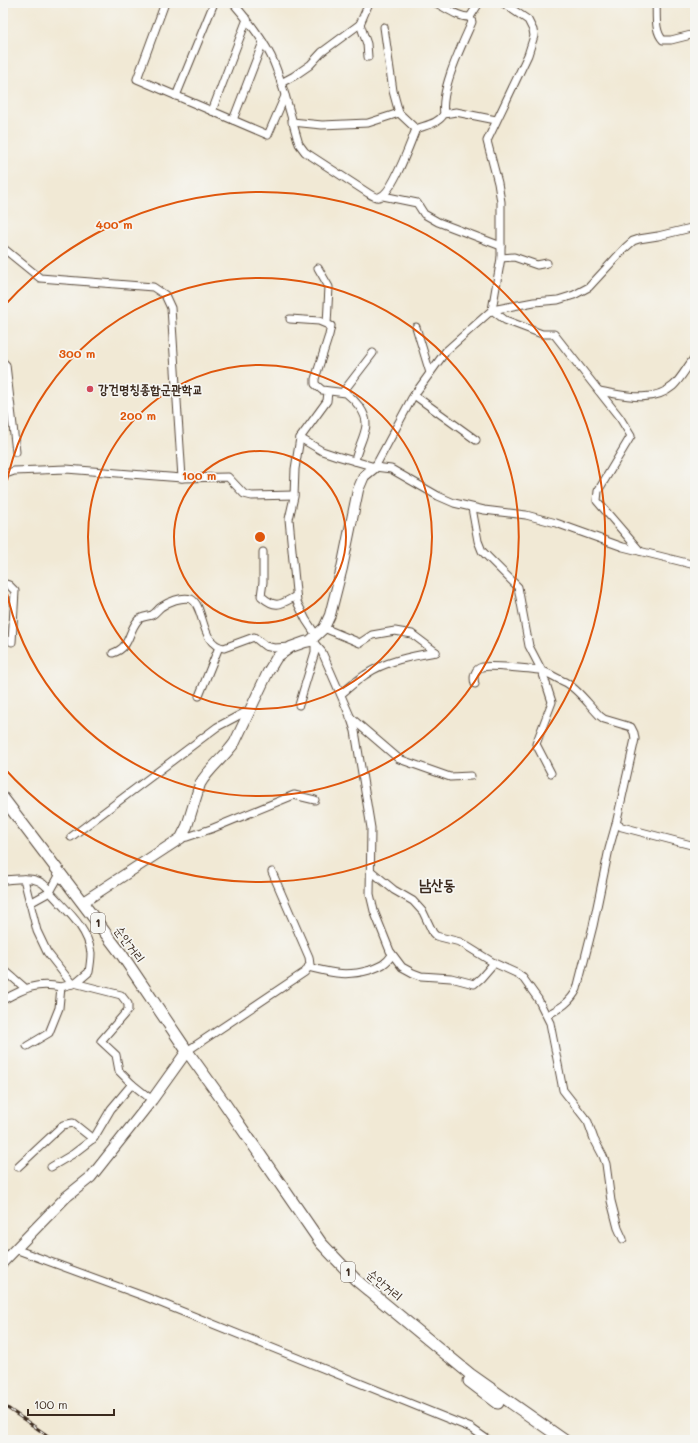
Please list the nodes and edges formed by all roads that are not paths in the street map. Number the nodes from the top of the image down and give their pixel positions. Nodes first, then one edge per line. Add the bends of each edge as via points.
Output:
1 (165, 3) edge
2 (214, 3) edge
3 (233, 3) edge
4 (369, 3) edge
5 (436, 3) edge
6 (479, 3) edge
7 (503, 3) edge
8 (656, 3) edge
9 (470, 17) junction
10 (247, 19) junction
11 (360, 24) junction
12 (384, 27) dead end
13 (695, 34) edge
14 (263, 42) junction
15 (368, 57) dead end
16 (281, 83) junction
17 (176, 96) junction
18 (285, 96) junction
19 (212, 111) junction
20 (399, 113) junction
21 (444, 114) junction
22 (233, 120) junction
23 (496, 120) junction
24 (292, 122) junction
25 (416, 129) junction
26 (383, 196) junction
27 (695, 227) edge
28 (501, 246) junction
29 (3, 248) edge
30 (501, 258) junction
31 (547, 263) dead end
32 (318, 268) dead end
33 (492, 310) junction
34 (290, 319) dead end
35 (327, 324) junction
36 (416, 327) dead end
37 (373, 353) dead end
38 (695, 357) edge
39 (3, 362) edge
40 (430, 373) junction
41 (599, 391) junction
42 (328, 392) junction
43 (343, 392) junction
44 (414, 395) junction
45 (300, 438) junction
46 (476, 440) dead end
47 (16, 452) dead end
48 (355, 461) junction
49 (375, 467) junction
50 (3, 475) edge
51 (182, 478) junction
52 (294, 495) junction
53 (472, 508) junction
54 (640, 551) junction
55 (263, 552) dead end
56 (695, 565) edge
57 (3, 583) edge
58 (296, 596) junction
59 (316, 637) junction
60 (12, 642) dead end
61 (219, 647) junction
62 (291, 647) junction
63 (113, 653) dead end
64 (542, 671) junction
65 (475, 684) dead end
66 (341, 694) junction
67 (199, 696) dead end
68 (299, 705) dead end
69 (250, 710) junction
70 (350, 716) junction
71 (550, 773) dead end
72 (471, 776) dead end
73 (3, 798) edge
74 (314, 800) dead end
75 (616, 824) junction
76 (71, 837) dead end
77 (181, 838) junction
78 (695, 846) edge
79 (371, 871) junction
80 (272, 872) dead end
81 (60, 874) junction
82 (24, 879) junction
83 (3, 880) edge
84 (50, 892) junction
85 (83, 902) junction
86 (30, 904) junction
87 (392, 954) junction
88 (494, 963) junction
89 (308, 967) junction
90 (3, 969) edge
91 (73, 983) junction
92 (61, 987) junction
93 (25, 988) junction
94 (3, 1000) edge
95 (547, 1015) junction
96 (27, 1046) dead end
97 (187, 1051) junction
98 (132, 1084) junction
99 (152, 1100) junction
100 (93, 1139) junction
101 (18, 1167) dead end
102 (52, 1167) dead end
103 (623, 1239) dead end
104 (15, 1249) junction
105 (3, 1262) edge
106 (488, 1440) edge
107 (553, 1440) edge
108 (564, 1440) edge

1 - 17 street via 137,79
2 - 17 street
3 - 10 street
4 - 11 street
5 - 9 street
6 - 9 street
7 - 23 street via 528,20 534,36 528,55
8 - 13 street via 658,29 663,40
9 - 21 street via 472,22 446,90
10 - 14 street
10 - 19 street
11 - 15 street
11 - 16 street via 305,68
12 - 20 street via 393,91
14 - 16 street
14 - 22 street
16 - 18 street
17 - 19 street
18 - 22 street via 268,135
18 - 24 street
19 - 22 street
20 - 24 street via 368,123 322,125
20 - 25 street
21 - 23 street via 456,112
21 - 25 street via 435,123
23 - 28 street via 487,141 501,202
24 - 26 street via 305,152 375,197
25 - 26 street via 395,180
26 - 28 street via 417,203 424,214 438,222
27 - 33 street via 633,242 624,248 589,287 574,295 558,300
28 - 30 street
29 - 51 street via 40,278 153,287 165,295 171,308
30 - 31 street via 514,257 536,265
30 - 33 street
32 - 35 street via 329,288
33 - 40 street via 446,351
33 - 41 street via 505,320 542,334 554,334
34 - 35 street via 320,321
35 - 42 street via 331,326 315,384
36 - 40 street
37 - 43 street
38 - 41 street via 668,390 644,398
39 - 47 street via 6,364
40 - 44 street
41 - 54 street via 631,436 598,491 597,501
42 - 43 street
42 - 45 street via 327,401
43 - 48 street via 362,410 366,424
44 - 46 street
44 - 49 street
45 - 48 street via 322,451
45 - 52 street
48 - 49 street
49 - 53 street via 391,469 438,496
49 - 59 street via 364,476 358,490 330,615
50 - 51 street via 66,469
51 - 52 street via 228,477 244,494
52 - 58 street via 289,519
53 - 54 street via 526,515
53 - 64 street via 482,551 518,587 529,646
54 - 56 street
55 - 58 street via 261,596 274,605
57 - 60 street via 15,591
58 - 59 street
59 - 62 street
59 - 66 street
59 - 66 street via 360,643 372,635 395,631 412,634 436,652 382,666 365,675
59 - 68 street via 315,652
61 - 62 street via 224,648 254,637 265,646
61 - 63 street via 206,632 196,604 184,598 162,606 153,615 140,618 124,648
61 - 67 street
62 - 69 street via 274,663
64 - 65 street via 483,667 474,674
64 - 71 street via 552,702 536,744
64 - 75 street via 572,688 604,719 626,725 633,730 635,739
66 - 70 street
69 - 76 street via 217,727
69 - 77 street via 229,751 200,784
70 - 72 street via 398,759 450,777
70 - 79 street via 371,821
73 - 81 main road, 순안거리 / 1
74 - 77 street via 294,795 211,829
75 - 78 street
75 - 95 street via 577,990 565,1005
77 - 85 street
79 - 87 street via 371,901
79 - 88 street via 394,890 413,901 423,912 436,936 460,942
80 - 89 street via 309,957
81 - 84 street
81 - 85 main road, 순안거리 / 1
82 - 83 street
82 - 84 street via 34,878
82 - 86 street
84 - 86 street
84 - 91 street via 76,920 88,940 91,954 89,972
85 - 97 main road, 순안거리 / 1
86 - 91 street via 37,931 48,952
87 - 88 street via 402,967 421,976 441,976 474,984
87 - 89 street via 383,966 357,974 345,975
88 - 95 street via 523,978
89 - 97 street via 305,972
90 - 93 street
91 - 92 street
91 - 98 street via 120,995 128,1004 128,1010 101,1041 116,1055 119,1071
92 - 93 street via 46,984
92 - 96 street via 59,1008 48,1033
93 - 94 street
95 - 103 street via 554,1035 563,1090 588,1122 603,1156 611,1201
97 - 99 street
97 - 107 main road, 순안거리 / 1 via 196,1074 305,1233 330,1262 354,1286 481,1391
97 - 108 main road, 순안거리 / 1 via 303,1218 335,1259 470,1374
98 - 99 street
98 - 100 street via 111,1109
99 - 104 street via 91,1177 66,1197
100 - 101 street via 73,1123 63,1125
100 - 102 street
104 - 105 street
104 - 106 street via 146,1296 471,1428

